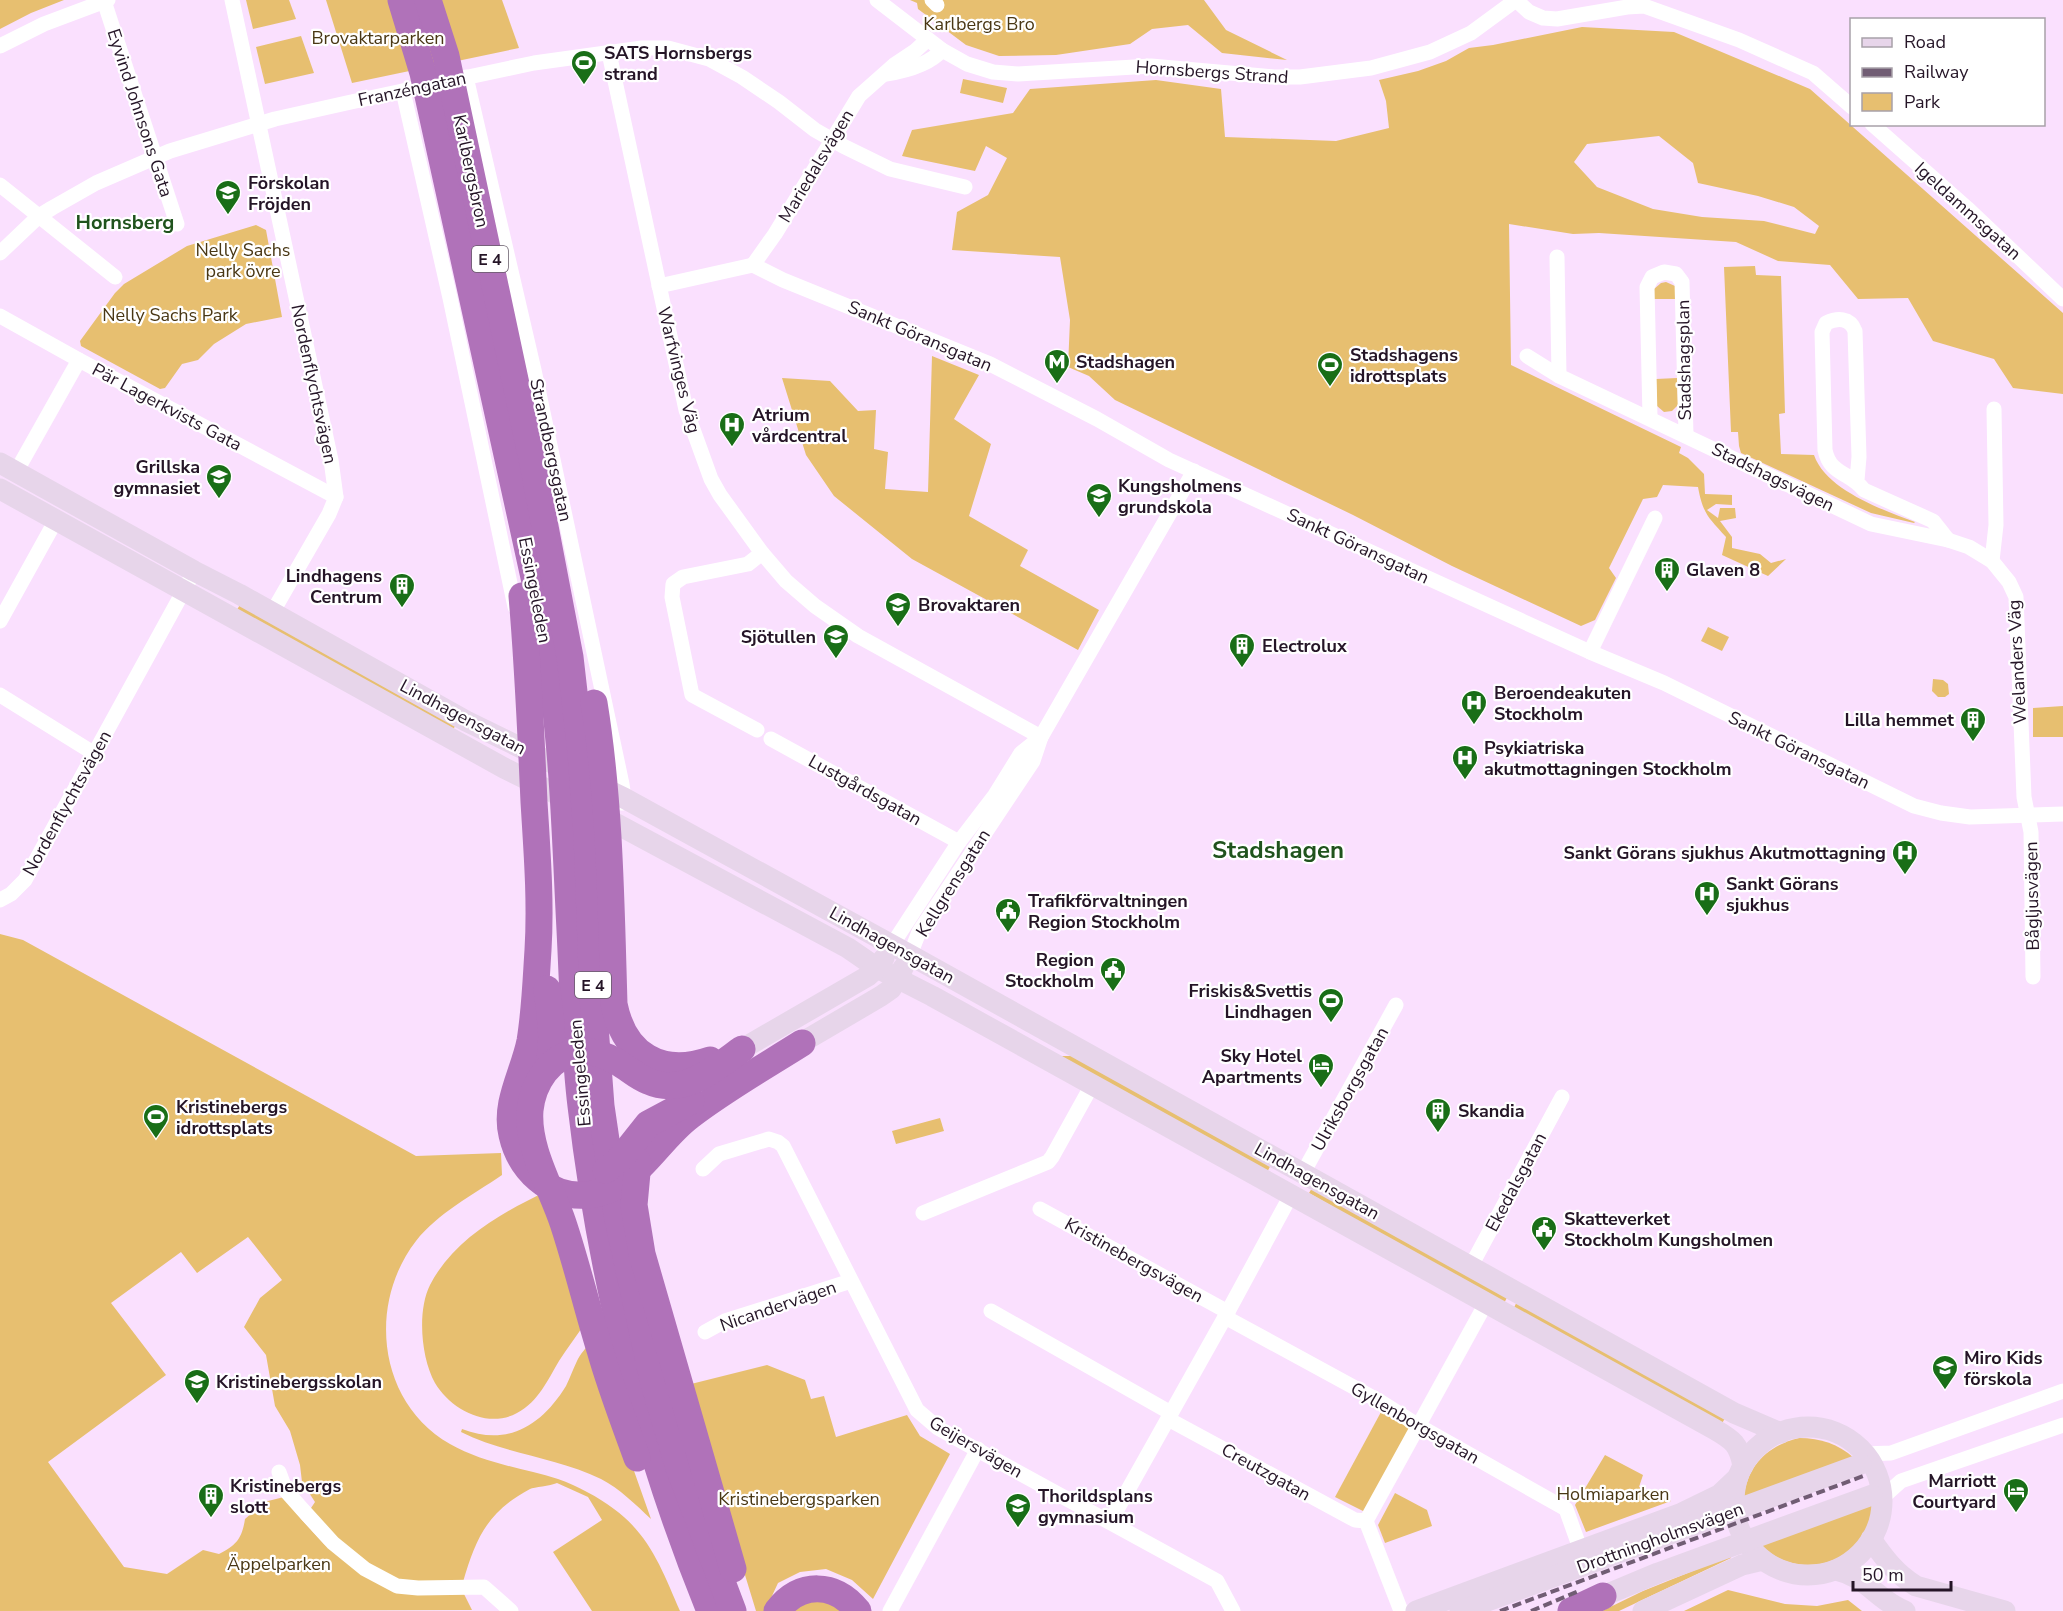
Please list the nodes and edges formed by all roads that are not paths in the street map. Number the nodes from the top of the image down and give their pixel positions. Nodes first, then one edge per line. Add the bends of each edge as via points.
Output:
1 (232, 0) edge
2 (401, 0) edge
3 (428, 0) edge
4 (877, 0) edge
5 (1516, 0) edge
6 (106, 1) edge
7 (927, 40) junction
8 (0, 46) edge
9 (942, 50) junction
10 (609, 53) junction
11 (886, 74) junction
12 (466, 77) junction
13 (403, 91) junction
14 (1850, 106) edge
15 (258, 124) junction
16 (1874, 126) edge
17 (832, 140) junction
18 (154, 157) junction
19 (0, 185) edge
20 (965, 187) dead end
21 (39, 216) junction
22 (177, 224) dead end
23 (0, 253) edge
24 (1557, 257) dead end
25 (753, 265) junction
26 (115, 278) dead end
27 (659, 286) junction
28 (2063, 299) edge
29 (0, 316) edge
30 (1527, 356) dead end
31 (79, 360) junction
32 (1559, 376) junction
33 (1994, 409) dead end
34 (1650, 417) junction
35 (1686, 435) junction
36 (8, 468) edge
37 (1194, 471) junction
38 (1857, 480) junction
39 (513, 487) junction
40 (0, 489) edge
41 (336, 496) junction
42 (1655, 518) dead end
43 (56, 520) junction
44 (544, 520) junction
45 (1948, 540) junction
46 (762, 553) junction
47 (1992, 561) junction
48 (194, 571) junction
49 (183, 591) junction
50 (272, 613) junction
51 (0, 621) edge
52 (1590, 652) junction
53 (0, 695) edge
54 (756, 730) dead end
55 (1041, 736) junction
56 (771, 739) dead end
57 (513, 744) junction
58 (95, 754) junction
59 (504, 768) junction
60 (624, 798) junction
61 (2063, 814) edge
62 (2027, 815) junction
63 (613, 822) junction
64 (959, 842) junction
65 (773, 879) junction
66 (0, 900) edge
67 (759, 900) junction
68 (539, 934) junction
69 (901, 950) junction
70 (877, 968) junction
71 (2033, 978) dead end
72 (897, 979) junction
73 (1396, 1005) dead end
74 (802, 1043) junction
75 (748, 1058) junction
76 (548, 1067) junction
77 (684, 1084) junction
78 (1092, 1085) junction
79 (1562, 1097) dead end
80 (538, 1156) junction
81 (703, 1169) dead end
82 (1303, 1173) junction
83 (1291, 1195) junction
84 (1040, 1209) dead end
85 (923, 1213) dead end
86 (607, 1218) junction
87 (1471, 1266) junction
88 (851, 1281) junction
89 (1486, 1303) junction
90 (990, 1311) dead end
91 (1226, 1314) junction
92 (705, 1332) dead end
93 (2063, 1391) edge
94 (1170, 1416) junction
95 (2063, 1425) edge
96 (1419, 1426) junction
97 (1781, 1433) junction
98 (978, 1449) junction
99 (1862, 1459) junction
100 (1741, 1471) junction
101 (279, 1472) dead end
102 (1876, 1497) junction
103 (1366, 1521) junction
104 (1110, 1522) junction
105 (1871, 1539) junction
106 (1581, 1551) junction
107 (1756, 1554) junction
108 (1836, 1570) junction
109 (696, 1576) junction
110 (1604, 1596) junction
111 (853, 1605) edge
112 (507, 1609) edge
113 (710, 1611) edge
114 (733, 1611) edge
115 (743, 1611) edge
116 (777, 1611) edge
117 (890, 1611) edge
118 (1233, 1611) edge
119 (1401, 1611) edge
120 (1416, 1611) edge
121 (1460, 1611) edge
122 (1571, 1611) edge
123 (1579, 1611) edge
124 (1643, 1611) edge
125 (1905, 1611) edge
126 (2005, 1611) edge

1 - 15 street, Nordenflychtsvägen
2 - 39 highway, Karlbergsbron / E 4 via 423,73
3 - 44 highway, Karlbergsbron / E 4 via 446,56
4 - 7 street, Hornsbergs Strand
5 - 9 street, Hornsbergs Strand via 1472,33 1430,52 1322,76 1274,77 1151,66 1003,74 967,64
5 - 14 street via 1529,12 1557,19 1644,6 1739,40 1813,73
6 - 8 street via 44,24
6 - 18 street, Eyvind Johnsons Gata
7 - 9 street, Hornsbergs Strand
7 - 11 street, Mariedalsvägen
9 - 11 street, Mariedalsvägen via 922,63
10 - 12 street, Franzéngatan
10 - 17 street, Franzéngatan via 668,48 709,59 742,77
10 - 27 street, Warfvinges Väg
11 - 17 street, Mariedalsvägen via 860,96
12 - 13 street, Franzéngatan
12 - 60 street, Strandbergsgatan via 573,550
13 - 15 street, Franzéngatan
13 - 57 street via 525,660 529,696 520,733
15 - 18 street, Franzéngatan
15 - 41 street, Nordenflychtsvägen
16 - 28 street, Igeldammsgatan
17 - 20 street, Franzéngatan via 890,169
17 - 25 street, Mariedalsvägen
18 - 21 street, Franzéngatan via 96,183
18 - 22 street, Eyvind Johnsons Gata
19 - 21 street
21 - 23 street, Franzéngatan
21 - 26 street
24 - 32 street
25 - 27 street
25 - 37 street, Sankt Göransgatan via 990,364
27 - 46 street, Warfvinges Väg via 686,410 711,479
29 - 31 street, Pär Lagerkvists Gata
30 - 32 street, Stadshagsvägen
31 - 36 street
31 - 41 street, Pär Lagerkvists Gata
32 - 34 street, Stadshagsvägen
33 - 47 street via 1996,525
34 - 35 street, Stadshagsvägen
34 - 35 street, Stadshagsplan via 1647,287 1652,277 1664,272 1676,274 1682,282
35 - 45 street, Stadshagsvägen via 1871,524
36 - 48 street, Lindhagensgatan
37 - 52 street, Sankt Göransgatan
37 - 55 street, Kellgrensgatan
38 - 38 street via 1855,331 1845,320 1838,319 1826,323 1822,332 1825,450 1827,462
38 - 45 street via 1864,490 1933,521
39 - 68 highway via 530,697
39 - 86 highway, Essingeleden / E 4 via 539,600 555,705 580,1103
40 - 43 street, Lindhagensgatan
41 - 50 street
42 - 52 street
43 - 49 street, Lindhagensgatan
43 - 51 street
44 - 77 highway via 567,581 595,706 617,1018 638,1052
44 - 86 highway, Essingeleden / E 4 via 579,726
45 - 47 street, Stadshagsvägen
46 - 54 street via 748,564 683,577 673,584 672,597 692,695
46 - 55 street, Warfvinges Väg via 803,596 845,628
47 - 62 street, Welanders Väg via 2016,597
48 - 49 street, Nordenflychtsvägen
48 - 50 street, Lindhagensgatan
49 - 58 street, Nordenflychtsvägen
49 - 59 street, Lindhagensgatan
50 - 57 street, Lindhagensgatan
52 - 62 street, Sankt Göransgatan via 1664,683 1914,806 1970,817
53 - 58 street
55 - 64 street, Kellgrensgatan via 1021,753
55 - 69 street, Kellgrensgatan via 1033,761 919,932
56 - 64 street, Lustgårdsgatan
57 - 59 street
57 - 60 street, Lindhagensgatan
58 - 66 street, Nordenflychtsvägen via 25,880
59 - 63 street, Lindhagensgatan
60 - 63 street
60 - 65 street, Lindhagensgatan
61 - 62 street, Sankt Göransgatan
62 - 71 street, Bågljusvägen via 2031,832
63 - 67 street, Lindhagensgatan
64 - 69 street, Kellgrensgatan
65 - 67 street
65 - 69 street, Lindhagensgatan
67 - 70 street, Lindhagensgatan
68 - 74 highway via 534,1015 514,1094 511,1132 527,1170 558,1192 588,1196 619,1186 675,1127
68 - 76 highway via 553,1037
69 - 70 street, Kellgrensgatan
69 - 72 street, Kellgrensgatan
69 - 82 street, Lindhagensgatan
70 - 72 street, Lindhagensgatan
70 - 75 street, Kellgrensgatan
72 - 74 street, Kellgrensgatan via 881,996
72 - 78 street, Lindhagensgatan
73 - 82 street, Ulriksborgsgatan
74 - 75 street, Kellgrensgatan
75 - 77 highway
75 - 77 highway via 698,1065
76 - 77 highway via 569,1053 591,1051 660,1086
76 - 80 highway via 532,1096 530,1112
77 - 80 highway via 621,1158 600,1174 575,1179 563,1176
77 - 115 highway via 638,1162 634,1205 642,1254
78 - 83 street, Lindhagensgatan
78 - 85 street via 1048,1162
79 - 87 street, Ekedalsgatan
80 - 109 highway via 651,1498
81 - 88 street, Geijersvägen via 719,1154 769,1140 778,1142
82 - 83 street
82 - 87 street, Lindhagensgatan
83 - 89 street, Lindhagensgatan
83 - 91 street
84 - 91 street, Kristinebergsvägen
86 - 109 highway, Essingeleden / E 4 via 611,1292 634,1390
86 - 114 highway, Essingeleden / E 4 via 629,1276 679,1468
87 - 97 street, Lindhagensgatan via 1745,1419
88 - 92 street, Nicandervägen via 725,1321
88 - 98 street, Geijersvägen via 917,1410 938,1428
89 - 96 street
89 - 100 street, Lindhagensgatan via 1728,1437 1739,1448
90 - 94 street
91 - 94 street
91 - 96 street, Gyllenborgsgatan
93 - 99 street, Drottningholmsvägen via 1891,1453
94 - 103 street, Creutzgatan via 1355,1520
94 - 104 street
95 - 102 street, Drottningholmsvägen via 1901,1481
96 - 103 street
96 - 106 street, Gyllenborgsgatan via 1566,1509
97 - 99 street via 1805,1428 1829,1431 1845,1438
97 - 100 street via 1763,1443
98 - 104 street, Geijersvägen
98 - 117 street
99 - 102 street via 1875,1471
99 - 121 street, Drottningholmsvägen
100 - 106 street, Drottningholmsvägen via 1725,1490 1706,1503
100 - 107 street via 1734,1501 1739,1528
101 - 112 street via 286,1491 333,1543 365,1569 397,1586 484,1587
102 - 105 street via 1879,1520
102 - 110 street, Drottningholmsvägen via 1658,1573
103 - 119 street
104 - 118 street, Geijersvägen via 1216,1581
105 - 108 street via 1852,1560
105 - 126 street via 1893,1569 1916,1586
106 - 120 street, Drottningholmsvägen
107 - 108 street via 1778,1569 1794,1574
107 - 124 street via 1742,1565
108 - 125 street via 1855,1575 1882,1599
109 - 113 highway, Essingeleden / E 4
110 - 122 highway
110 - 123 street, Drottningholmsvägen
111 - 116 highway via 833,1592 813,1588 794,1595

